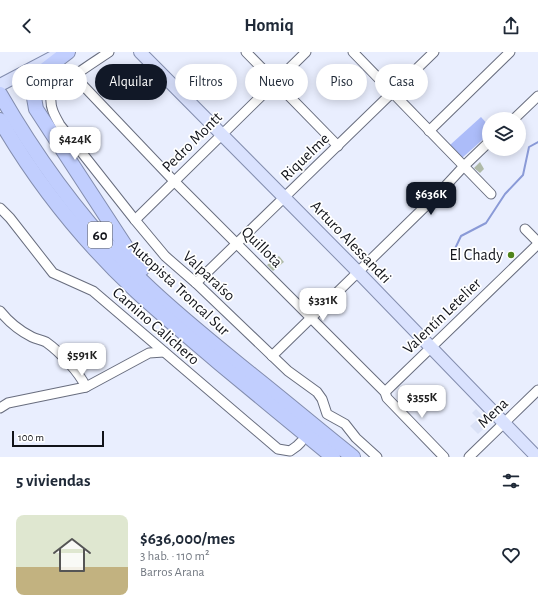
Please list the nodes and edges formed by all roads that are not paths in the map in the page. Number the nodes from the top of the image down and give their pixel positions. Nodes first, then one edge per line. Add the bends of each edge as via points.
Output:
1 (62, 52) edge
2 (68, 52) edge
3 (109, 52) edge
4 (140, 52) edge
5 (246, 52) edge
6 (306, 52) edge
7 (353, 52) edge
8 (434, 52) edge
9 (510, 52) edge
10 (258, 64) edge
11 (294, 64) edge
12 (421, 64) edge
13 (87, 67) edge
14 (375, 75) edge
15 (87, 90) edge
16 (0, 92) edge
17 (538, 96) edge
18 (51, 100) edge
19 (257, 100) edge
20 (293, 100) edge
21 (384, 100) edge
22 (400, 100) edge
23 (521, 112) edge
24 (0, 120) edge
25 (429, 131) junction
26 (222, 134) junction
27 (338, 146) junction
28 (482, 149) edge
29 (464, 166) junction
30 (174, 181) junction
31 (491, 194) dead end
32 (284, 197) junction
33 (0, 208) edge
34 (135, 220) junction
35 (526, 229) dead end
36 (538, 243) edge
37 (237, 244) junction
38 (358, 272) junction
39 (196, 283) junction
40 (0, 311) edge
41 (311, 318) junction
42 (430, 347) junction
43 (164, 352) junction
44 (224, 352) junction
45 (272, 356) junction
46 (86, 386) junction
47 (538, 390) edge
48 (385, 392) junction
49 (0, 397) edge
50 (4, 406) edge
51 (327, 414) junction
52 (321, 421) dead end
53 (504, 423) junction
54 (301, 442) dead end
55 (333, 457) edge
56 (353, 457) edge
57 (377, 457) edge
58 (444, 457) edge
59 (469, 457) edge
60 (537, 457) edge

1 - 16 main road
2 - 44 highway via 38,75 33,92 38,114 132,256 157,287
3 - 13 street
4 - 26 main road, Arturo Alessandri
5 - 10 street
6 - 11 street, Pedro Montt
7 - 14 street
8 - 12 street, Riquelme
9 - 25 street
15 - 30 street, Quillota
16 - 44 highway, Autopista Troncal Sur / 60 via 27,139 105,241 162,299
17 - 23 street
18 - 34 street, Valparaíso via 60,125
19 - 26 street, Pedro Montt
20 - 27 street
21 - 27 street, Riquelme
22 - 25 street
24 - 55 highway, Autopista Troncal Sur / 60 via 49,194 114,270 170,321
25 - 29 street
26 - 30 street, Pedro Montt
26 - 32 main road, Arturo Alessandri
27 - 32 street, Riquelme
28 - 29 street
29 - 31 street
29 - 38 street
30 - 34 street, Pedro Montt
30 - 37 street, Quillota
32 - 37 street, Riquelme
32 - 38 main road, Arturo Alessandri
33 - 43 street, Camino Calichero via 53,274 92,291
34 - 39 street, Valparaíso via 165,256
35 - 36 street
36 - 42 street, Valentín Letelier
37 - 39 street, Riquelme
37 - 41 street, Quillota
38 - 41 street
38 - 42 main road, Arturo Alessandri
39 - 45 street, Valparaíso
40 - 46 street via 17,327 46,342 64,358
41 - 45 street
41 - 48 street, Quillota
42 - 48 street, Valentín Letelier
42 - 53 main road, Arturo Alessandri
43 - 46 street via 149,353
43 - 54 street, Camino Calichero via 278,449 290,451
44 - 56 highway, Autopista Troncal Sur / 60
45 - 51 street, Valparaíso via 317,392
46 - 50 street
47 - 53 street, Mena
48 - 58 street, Quillota
49 - 50 street
51 - 52 street
51 - 57 street via 344,424
53 - 59 street, Mena
53 - 60 main road, Arturo Alessandri

